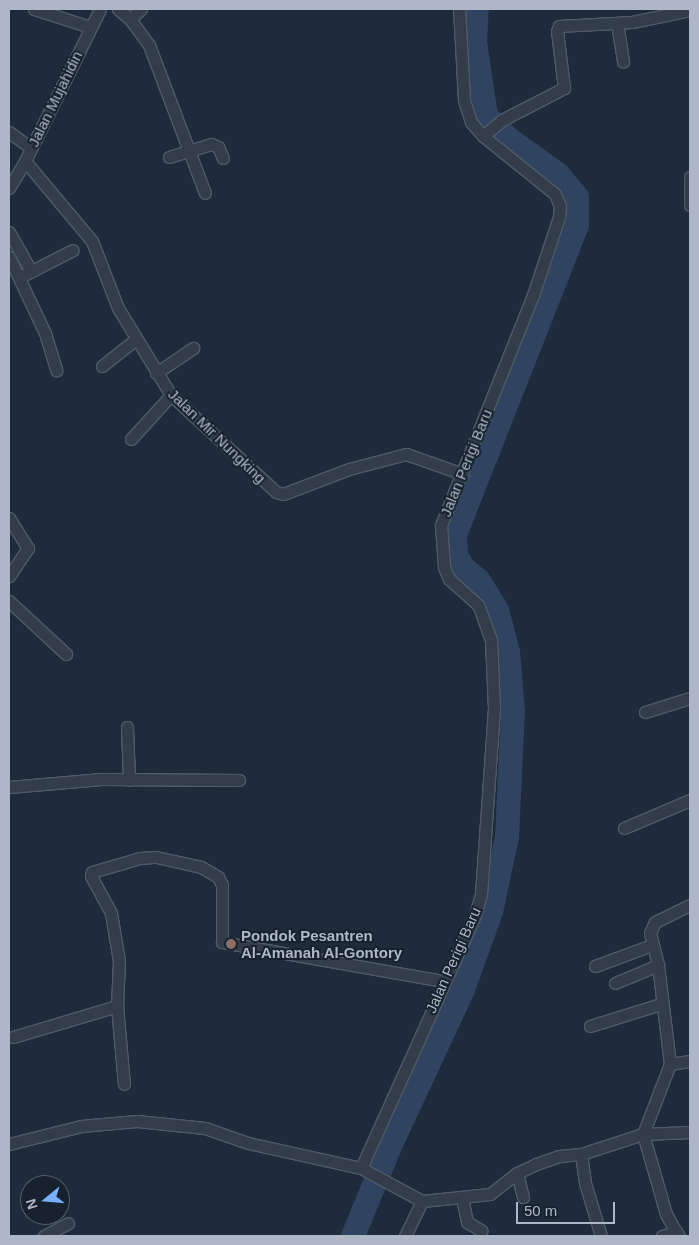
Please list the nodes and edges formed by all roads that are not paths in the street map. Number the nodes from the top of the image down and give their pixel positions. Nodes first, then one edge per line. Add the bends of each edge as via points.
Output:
1 (34, 9) edge
2 (100, 9) edge
3 (118, 9) edge
4 (141, 9) edge
5 (459, 9) edge
6 (690, 10) edge
7 (130, 19) junction
8 (618, 23) junction
9 (90, 27) junction
10 (622, 62) dead end
11 (9, 132) edge
12 (485, 134) junction
13 (31, 148) junction
14 (188, 150) junction
15 (169, 157) dead end
16 (223, 158) dead end
17 (25, 161) junction
18 (690, 177) edge
19 (9, 188) edge
20 (205, 194) dead end
21 (690, 205) edge
22 (9, 232) edge
23 (73, 250) dead end
24 (9, 257) edge
25 (31, 271) junction
26 (20, 277) junction
27 (136, 339) junction
28 (193, 348) dead end
29 (102, 366) dead end
30 (56, 370) dead end
31 (156, 373) junction
32 (171, 395) junction
33 (131, 438) dead end
34 (463, 474) junction
35 (9, 518) edge
36 (9, 576) edge
37 (9, 601) edge
38 (66, 654) dead end
39 (690, 698) edge
40 (644, 712) dead end
41 (127, 728) dead end
42 (129, 780) junction
43 (239, 780) dead end
44 (9, 787) edge
45 (690, 800) edge
46 (624, 828) dead end
47 (690, 905) edge
48 (652, 945) junction
49 (595, 966) dead end
50 (658, 966) junction
51 (443, 982) junction
52 (615, 983) dead end
53 (661, 1004) junction
54 (117, 1006) junction
55 (590, 1026) dead end
56 (13, 1037) dead end
57 (690, 1062) edge
58 (670, 1064) junction
59 (124, 1084) dead end
60 (690, 1132) edge
61 (643, 1134) junction
62 (9, 1144) edge
63 (581, 1154) junction
64 (361, 1168) junction
65 (517, 1173) junction
66 (462, 1198) junction
67 (523, 1198) dead end
68 (422, 1201) junction
69 (64, 1225) edge
70 (482, 1231) dead end
71 (677, 1234) edge
72 (44, 1236) edge
73 (405, 1236) edge
74 (602, 1236) edge
75 (662, 1236) edge

1 - 9 street
2 - 9 street, Jalan Mujahidin
3 - 7 street
4 - 7 street
5 - 12 street, Jalan Perigi Baru via 464,100 471,122
6 - 8 street
7 - 14 street via 148,45
8 - 10 street
8 - 12 street via 558,27 564,88 502,120
9 - 13 street, Jalan Mujahidin
11 - 13 street
12 - 34 street, Jalan Perigi Baru via 550,189 560,206 533,295
13 - 17 street, Jalan Mujahidin
14 - 15 street
14 - 16 street via 216,145
14 - 20 street
17 - 19 street, Jalan Mujahidin
17 - 27 street, Jalan Mir Nungking via 92,241 118,308
18 - 21 street
22 - 25 street
23 - 25 street
24 - 26 street
25 - 26 street
26 - 30 street via 45,333
27 - 29 street
27 - 31 street, Jalan Mir Nungking
28 - 31 street
31 - 32 street, Jalan Mir Nungking
32 - 33 street
32 - 34 street, Jalan Mir Nungking via 279,494 349,469 406,454
34 - 51 street, Jalan Perigi Baru via 441,525 442,560 450,579 478,605 490,640 494,709 481,894 475,915
35 - 36 street via 28,548
37 - 38 street
39 - 40 street
41 - 42 street
42 - 43 street
42 - 44 street
45 - 46 street
47 - 48 street via 651,926
48 - 49 street
48 - 50 street
50 - 52 street
50 - 53 street
51 - 54 street via 222,942 222,885 218,877 201,867 156,857 140,858 91,876 111,913 118,961
51 - 64 street, Jalan Perigi Baru
53 - 55 street
53 - 58 street
54 - 56 street
54 - 59 street
57 - 58 street
58 - 61 street
60 - 61 street
61 - 63 street
61 - 71 street via 666,1214
62 - 64 street via 81,1126 136,1121 205,1128 248,1143
63 - 65 street via 559,1156
63 - 74 street via 585,1183
64 - 68 street
65 - 66 street via 490,1194
65 - 67 street
66 - 68 street
66 - 70 street via 467,1222
68 - 73 street
69 - 72 street
71 - 75 street

